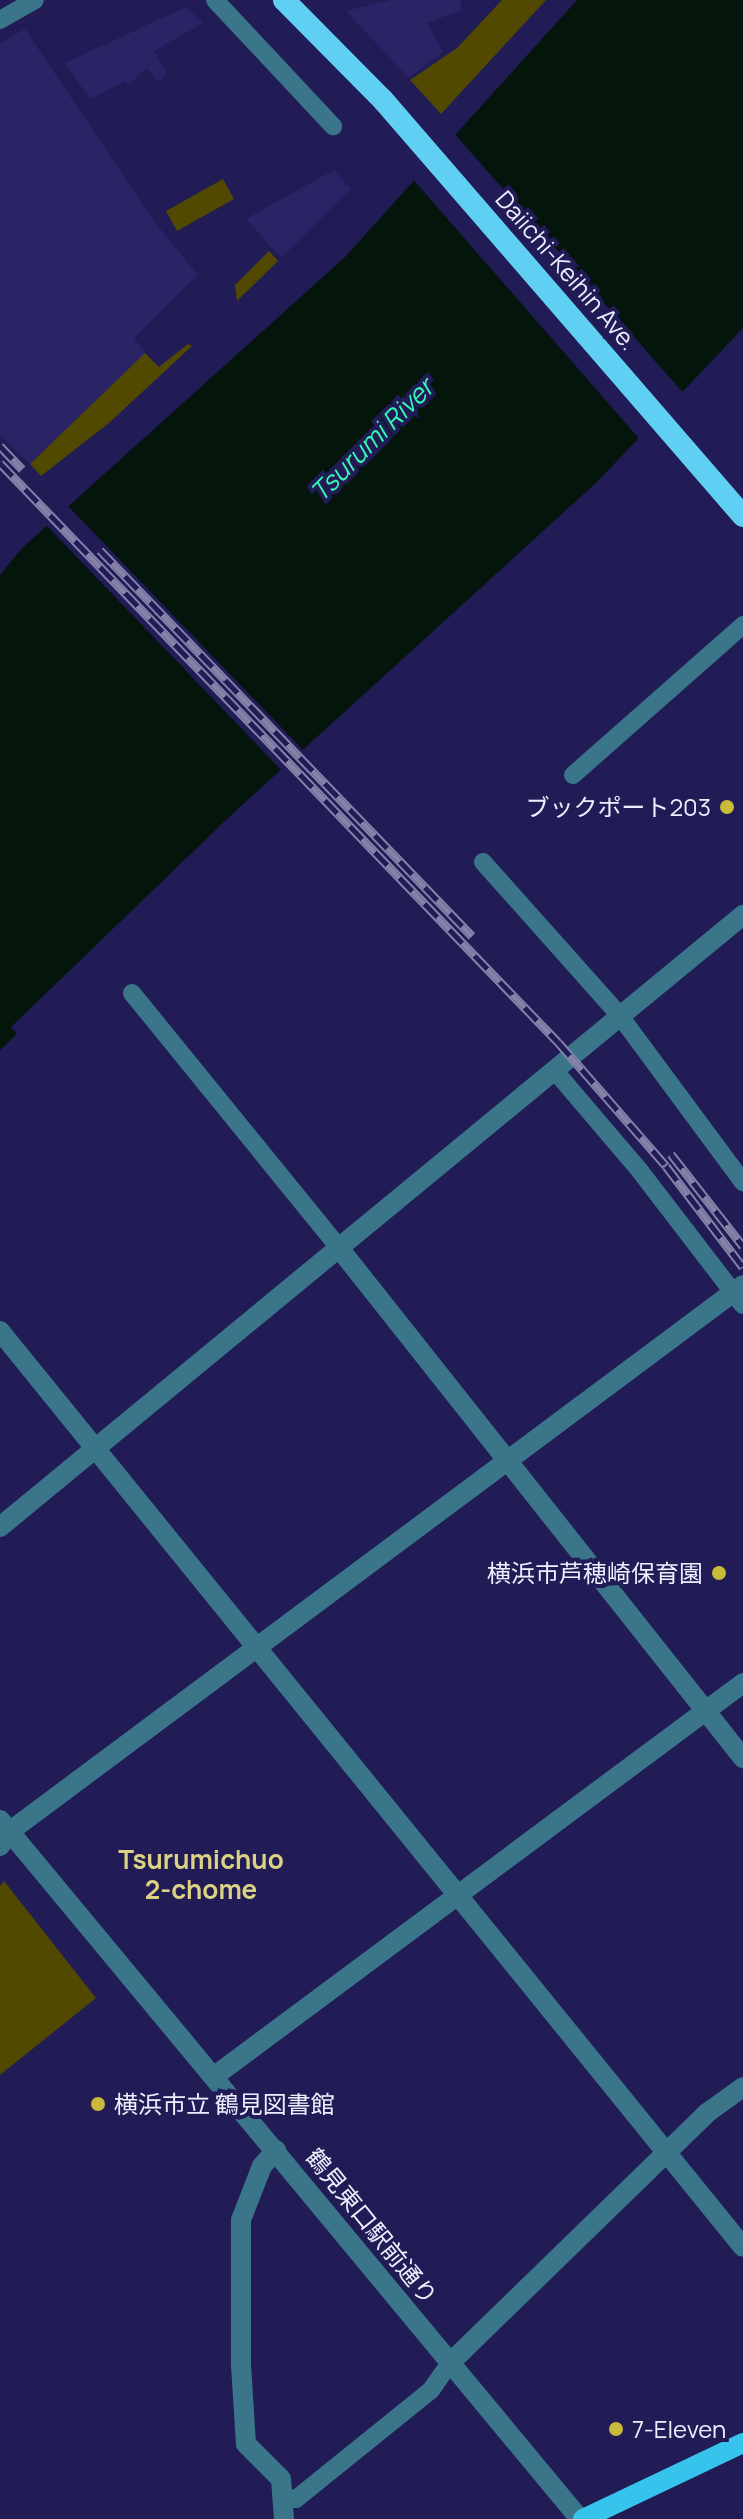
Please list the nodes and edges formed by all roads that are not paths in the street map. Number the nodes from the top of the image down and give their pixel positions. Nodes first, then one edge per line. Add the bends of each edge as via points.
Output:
1 (35, 0) edge
2 (215, 0) edge
3 (284, 0) edge
4 (0, 20) edge
5 (333, 126) dead end
6 (743, 516) edge
7 (743, 625) edge
8 (573, 775) dead end
9 (483, 862) dead end
10 (743, 915) edge
11 (132, 993) dead end
12 (620, 1016) junction
13 (555, 1071) junction
14 (743, 1182) edge
15 (339, 1248) junction
16 (740, 1294) edge
17 (0, 1331) edge
18 (95, 1448) junction
19 (506, 1460) junction
20 (0, 1527) edge
21 (260, 1649) junction
22 (743, 1683) edge
23 (705, 1711) junction
24 (743, 1758) edge
25 (3, 1832) edge
26 (456, 1893) junction
27 (216, 2075) junction
28 (743, 2087) edge
29 (276, 2150) junction
30 (668, 2153) junction
31 (743, 2247) edge
32 (450, 2363) junction
33 (743, 2443) edge
34 (284, 2509) edge
35 (582, 2519) edge

1 - 4 street
2 - 5 street
3 - 6 highway, Daiichi-Keihin Ave. via 383,100
7 - 8 street
9 - 12 street
10 - 12 street
11 - 15 street
12 - 13 street
12 - 14 street
13 - 15 street
13 - 16 street
15 - 18 street
15 - 19 street
16 - 19 street
17 - 18 street
18 - 20 street
18 - 21 street
19 - 21 street
19 - 23 street
21 - 25 street
21 - 26 street
22 - 23 street
23 - 24 street
23 - 26 street
25 - 27 street, 鶴見東口駅前通り
26 - 27 street
26 - 30 street
27 - 29 street, 鶴見東口駅前通り
28 - 30 street
29 - 32 street, 鶴見東口駅前通り
29 - 34 street via 255,2179 241,2220 240,2336 246,2444 281,2479
30 - 31 street
30 - 32 street
32 - 34 street via 431,2390
32 - 35 street, 鶴見東口駅前通り
33 - 35 main road

